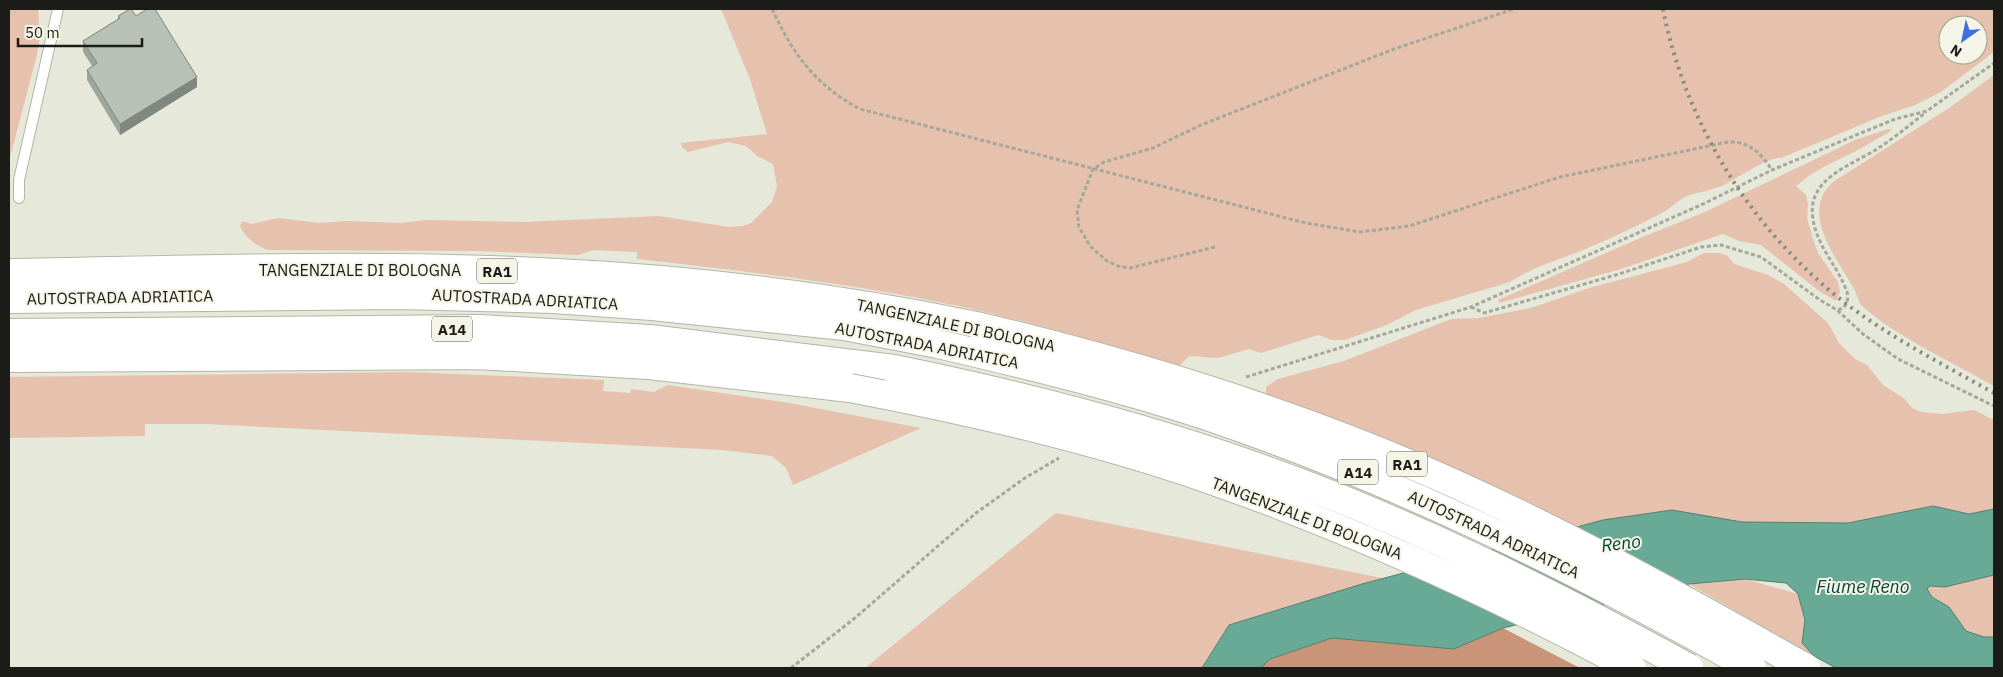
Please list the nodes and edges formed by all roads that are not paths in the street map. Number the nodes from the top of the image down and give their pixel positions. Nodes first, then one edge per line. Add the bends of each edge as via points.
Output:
1 (58, 9) edge
2 (19, 198) dead end
3 (9, 273) edge
4 (9, 299) edge
5 (9, 333) edge
6 (9, 358) edge
7 (1632, 668) edge
8 (1689, 668) edge
9 (1752, 668) edge
10 (1806, 668) edge

1 - 2 lane via 19,180
3 - 10 highway, TANGENZIALE DI BOLOGNA / RA1, bridge via 400,269 558,273 710,285 884,307 981,327 1065,347 1240,400 1426,471 1599,554
4 - 9 highway, AUTOSTRADA ADRIATICA / A14, bridge via 399,294 554,298 844,326 938,344 1115,388 1206,416 1386,483 1560,564
5 - 8 highway, AUTOSTRADA ADRIATICA / A14, bridge via 388,329 526,331 690,343 894,369 1071,409 1263,469 1344,500 1517,578
6 - 7 highway, TANGENZIALE DI BOLOGNA, bridge via 390,354 537,358 650,365 850,388 1027,426 1210,480 1301,513 1477,588

